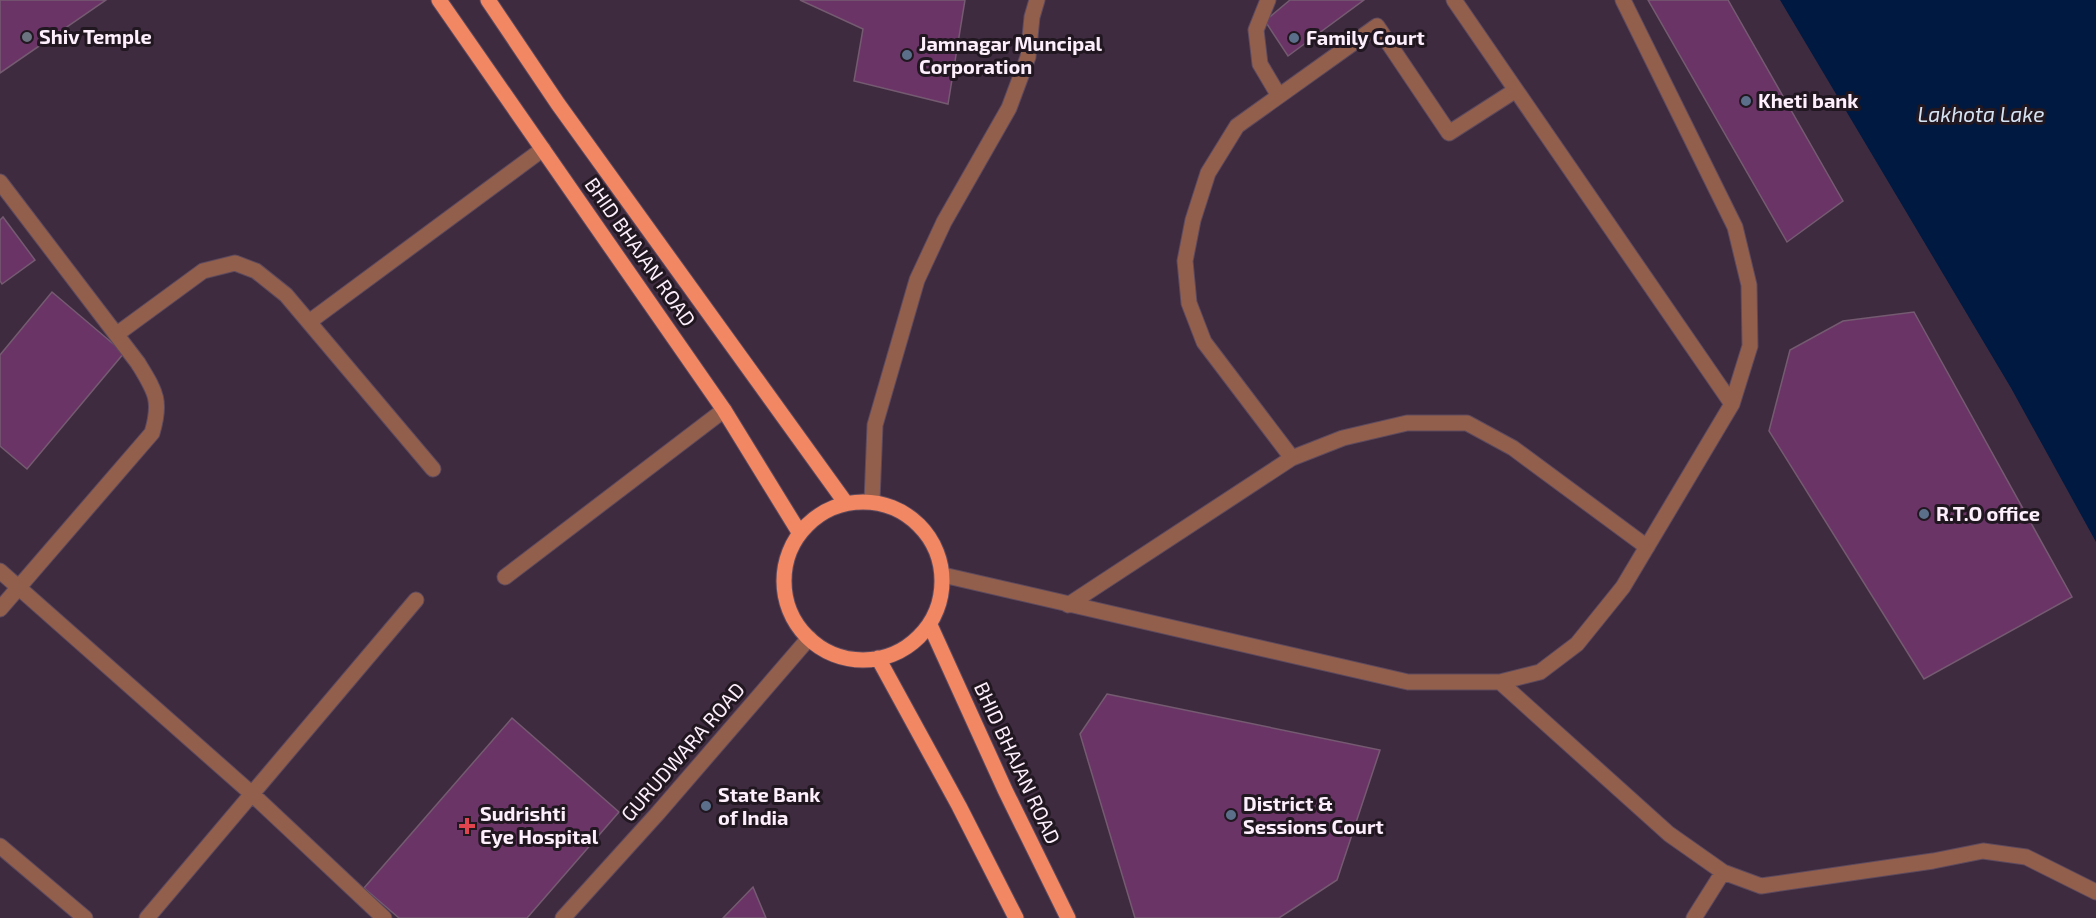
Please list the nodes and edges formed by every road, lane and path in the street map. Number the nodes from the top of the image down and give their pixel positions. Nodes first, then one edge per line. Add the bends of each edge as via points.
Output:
1 (439, 0) edge
2 (488, 0) edge
3 (1037, 0) edge
4 (1268, 0) edge
5 (1454, 0) edge
6 (1623, 0) edge
7 (1516, 90) junction
8 (1279, 96) junction
9 (543, 149) junction
10 (0, 182) edge
11 (309, 322) junction
12 (117, 334) junction
13 (1732, 404) junction
14 (724, 410) junction
15 (1292, 458) junction
16 (434, 469) dead end
17 (872, 501) junction
18 (844, 502) junction
19 (799, 532) junction
20 (1647, 548) junction
21 (0, 571) edge
22 (943, 575) junction
23 (505, 577) dead end
24 (18, 588) junction
25 (416, 600) dead end
26 (1068, 605) junction
27 (0, 609) edge
28 (930, 625) junction
29 (809, 638) junction
30 (878, 658) junction
31 (1500, 682) junction
32 (252, 794) junction
33 (0, 846) edge
34 (1723, 872) junction
35 (2096, 892) edge
36 (85, 918) edge
37 (147, 918) edge
38 (384, 918) edge
39 (563, 918) edge
40 (1016, 918) edge
41 (1068, 918) edge
42 (1694, 918) edge

1 - 9 main road, BHID BHAJAN ROAD
2 - 18 main road, BHID BHAJAN ROAD via 558,104
3 - 17 street via 1028,57 1009,108 944,222 917,280 875,425
4 - 8 street via 1256,30 1260,64
5 - 7 street
6 - 13 street via 1735,227 1749,285 1750,346
7 - 8 street via 1449,133 1377,26
7 - 13 street
8 - 15 street via 1237,126 1208,173 1185,261 1189,303 1204,342
9 - 11 street
9 - 14 main road, BHID BHAJAN ROAD
10 - 12 street
11 - 12 street via 264,277 235,263 203,271
11 - 16 street
12 - 24 street via 156,392 157,415 152,433
13 - 20 street
14 - 19 main road, BHID BHAJAN ROAD
14 - 23 street
15 - 20 street via 1343,438 1407,423 1467,423 1512,448
15 - 26 street
17 - 18 main road
17 - 22 main road via 898,509 921,525 936,548
18 - 19 main road via 819,513
19 - 29 main road via 787,556 783,584 788,608
20 - 31 street via 1623,587 1577,644 1540,672
21 - 24 street
22 - 26 street
22 - 28 main road via 940,602
24 - 27 street
24 - 32 street
25 - 32 street
26 - 31 street via 1408,682
28 - 30 main road via 913,644
28 - 41 main road, BHID BHAJAN ROAD
29 - 30 main road via 842,658
29 - 39 street, GURUDWARA ROAD
30 - 40 main road
31 - 34 street via 1669,834
32 - 37 street
32 - 38 street
33 - 36 street
34 - 35 street via 1761,886 1983,851 2026,857
34 - 42 street

